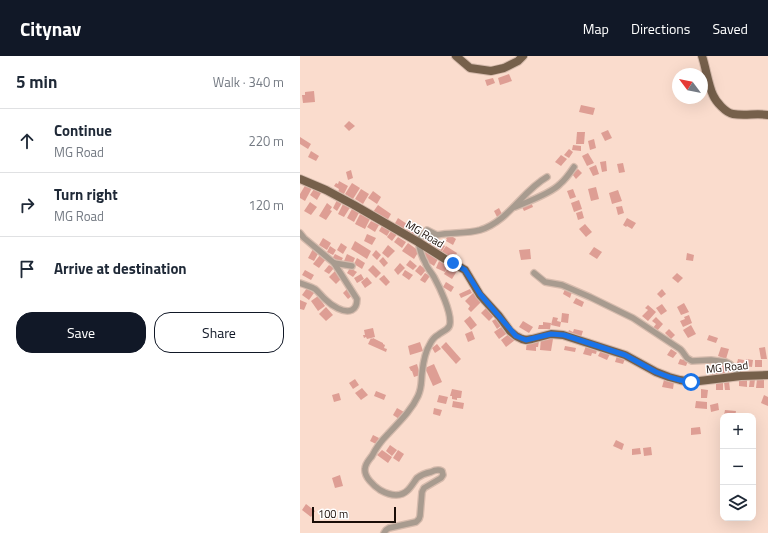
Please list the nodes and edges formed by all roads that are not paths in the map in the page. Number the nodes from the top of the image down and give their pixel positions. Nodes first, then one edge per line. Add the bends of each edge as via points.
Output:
1 (456, 56) edge
2 (523, 56) edge
3 (702, 56) edge
4 (768, 116) edge
5 (574, 167) dead end
6 (547, 177) dead end
7 (300, 179) edge
8 (513, 208) junction
9 (300, 233) edge
10 (418, 242) junction
11 (334, 262) junction
12 (352, 266) dead end
13 (534, 273) dead end
14 (300, 283) edge
15 (768, 375) edge
16 (741, 376) junction
17 (384, 533) edge

1 - 2 main road via 470,68 491,71 504,68
3 - 4 main road via 713,96 724,109 731,114
5 - 8 street via 560,185
6 - 8 street
7 - 10 main road, MG Road via 326,190
8 - 10 street via 505,216 480,230 437,236 427,230
9 - 11 street
10 - 16 main road, MG Road via 465,270 480,294 510,331 522,339 551,334 564,335 625,355 669,377 691,382
10 - 17 street via 423,260 434,276 447,307 450,323 449,327 437,335 428,346 421,390 414,404 373,453 365,474 380,490 395,496 407,491 422,475 440,470 443,474 442,478 424,488 419,519 390,528
11 - 12 street
11 - 14 street via 357,299 356,306 350,311 333,305 315,289
13 - 16 street via 545,282 562,285 633,318 680,349 689,360 726,362
15 - 16 main road, MG Road

